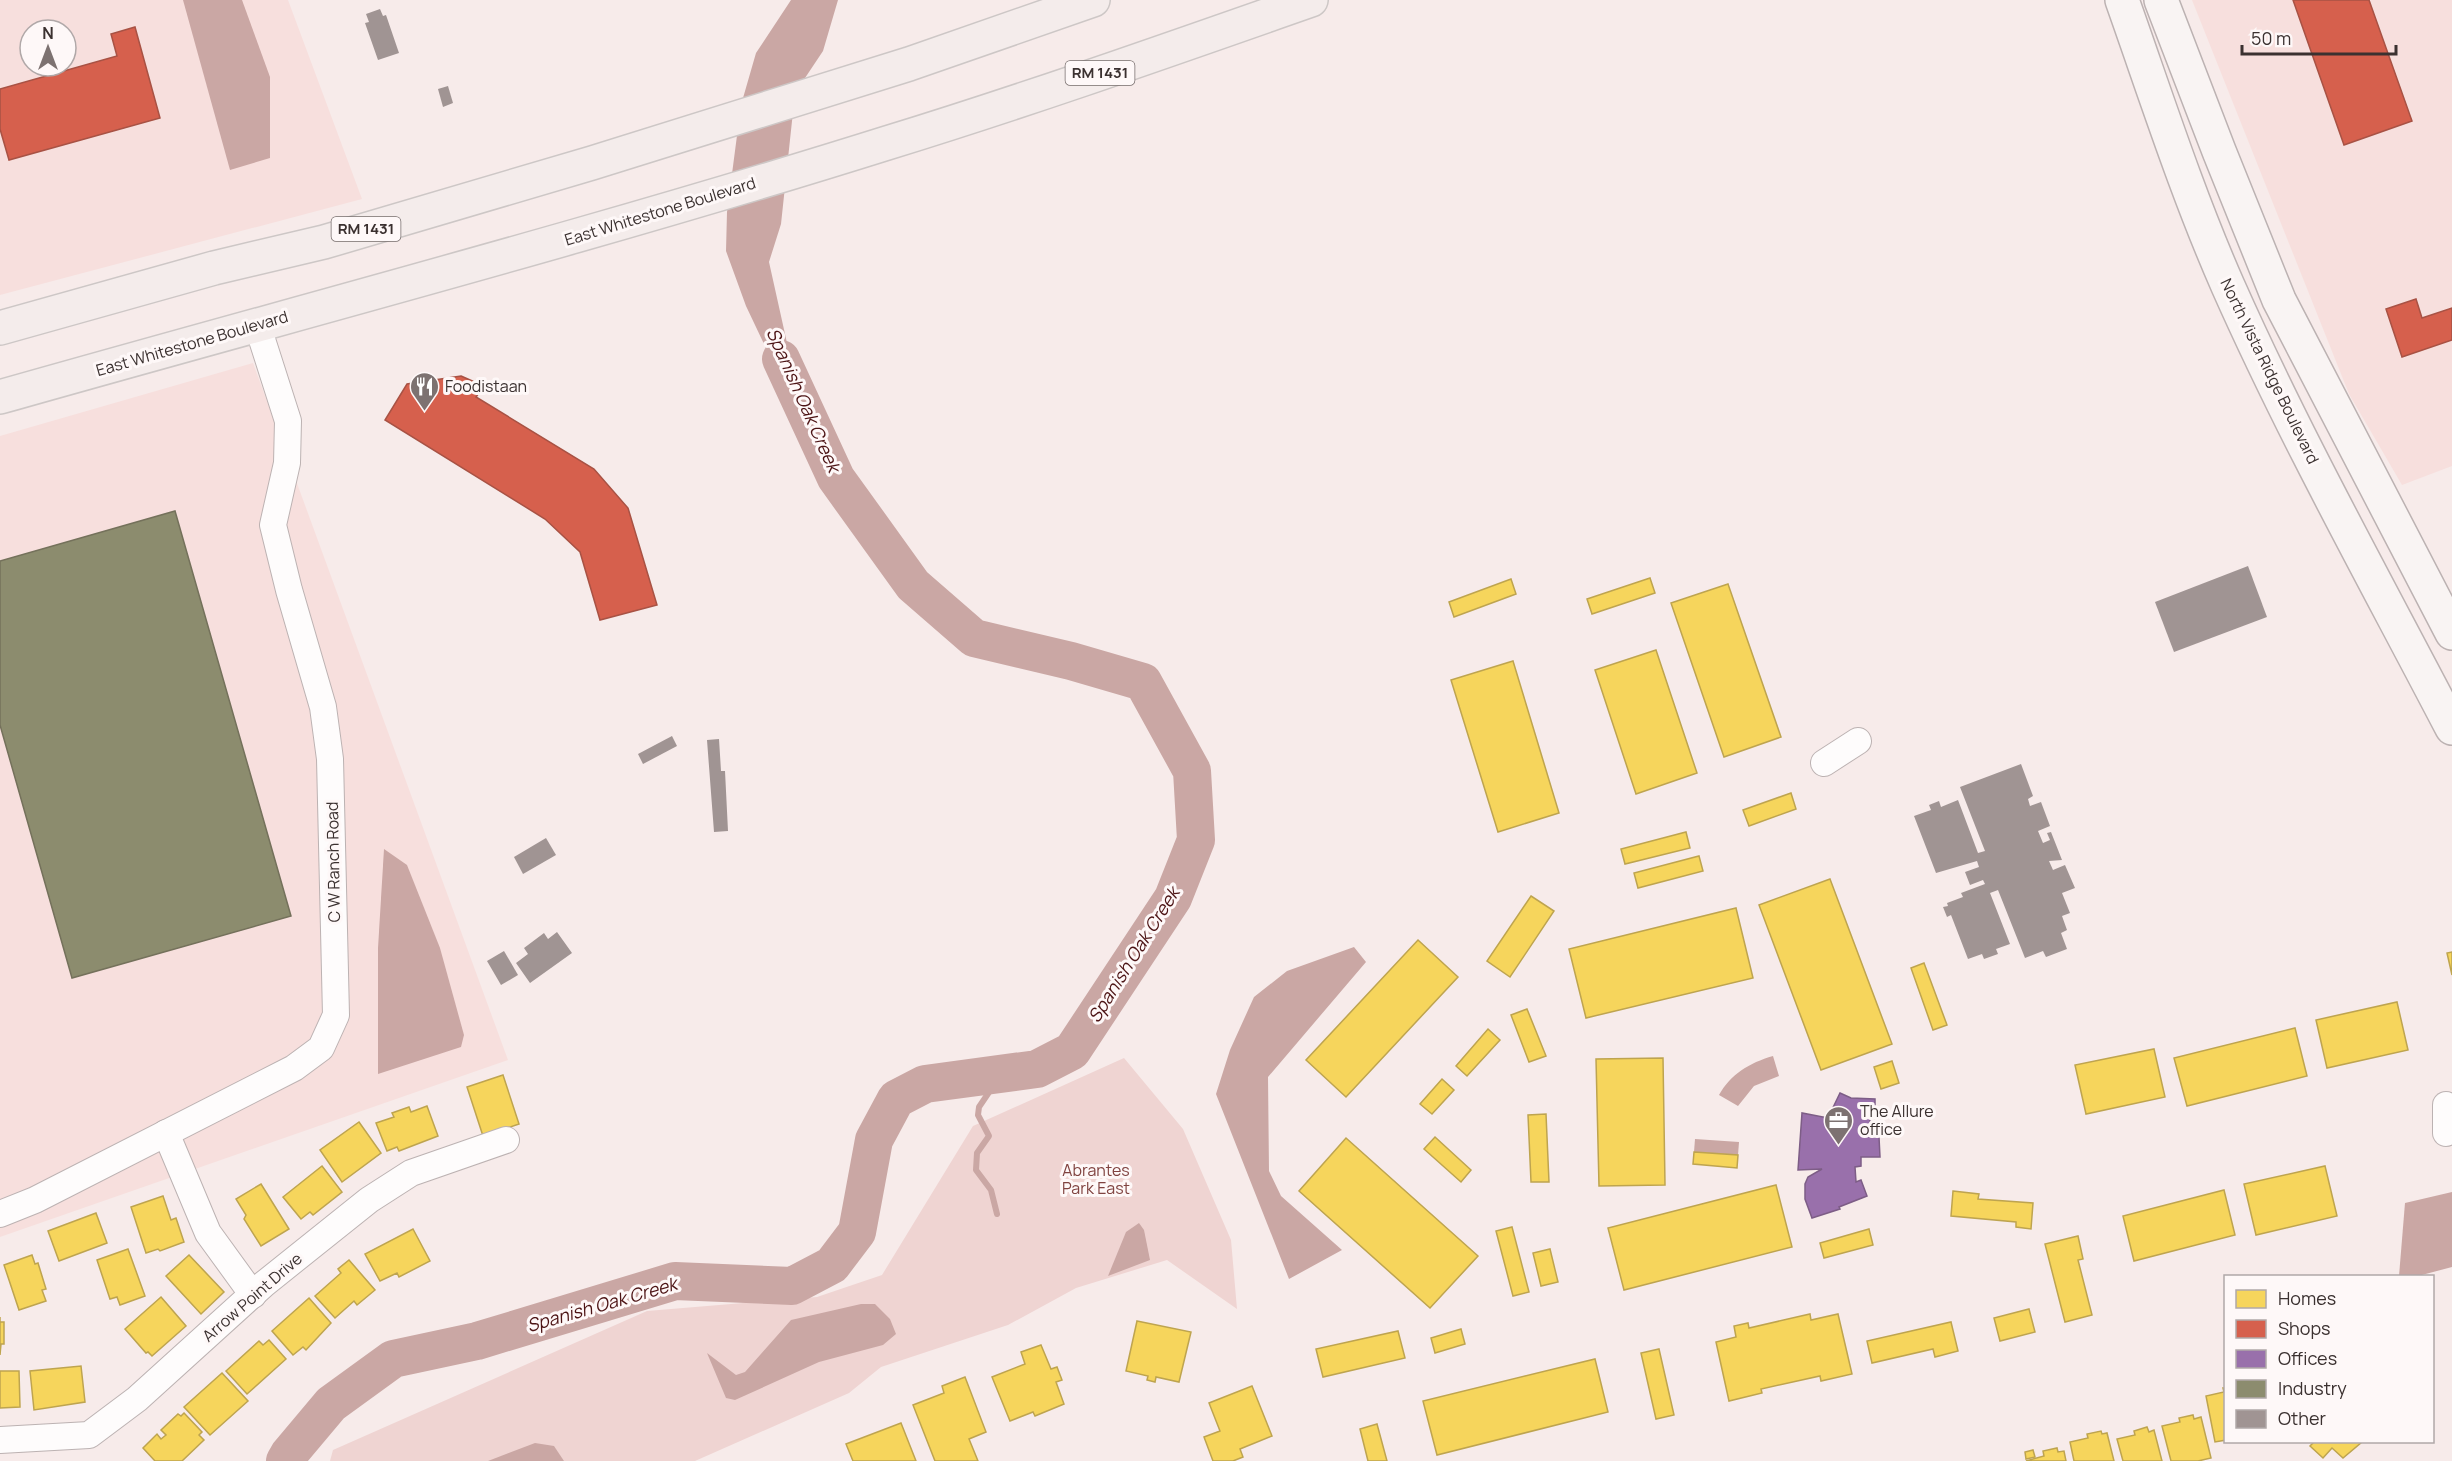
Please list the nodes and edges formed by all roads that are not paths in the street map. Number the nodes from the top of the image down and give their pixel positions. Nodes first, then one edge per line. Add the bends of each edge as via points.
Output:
1 (1093, 0) edge
2 (1311, 0) edge
3 (2122, 0) edge
4 (2161, 0) edge
5 (257, 324) junction
6 (0, 328) edge
7 (0, 397) edge
8 (2452, 633) edge
9 (2452, 728) edge
10 (1858, 741) dead end
11 (1824, 763) dead end
12 (2446, 1105) dead end
13 (166, 1133) junction
14 (2446, 1133) dead end
15 (506, 1140) dead end
16 (0, 1214) edge
17 (253, 1295) junction
18 (0, 1440) edge

1 - 6 main road, RM 1431 via 909,64 592,163 324,242 214,268
2 - 5 main road, East Whitestone Boulevard / RM 1431 via 888,143 569,239
3 - 9 street, North Vista Ridge Boulevard via 2193,201 2228,286 2290,417
4 - 8 street via 2279,300
5 - 7 main road, East Whitestone Boulevard / RM 1431
5 - 13 street, C W Ranch Road via 288,421 287,463 273,525 323,707 330,759 336,1015 321,1048 294,1068
10 - 11 street
12 - 14 street
13 - 16 street, C W Ranch Road via 36,1200
13 - 17 street via 208,1233
15 - 17 street, Arrow Point Drive via 411,1173 369,1200
17 - 18 street, Arrow Point Drive via 137,1400 88,1435

